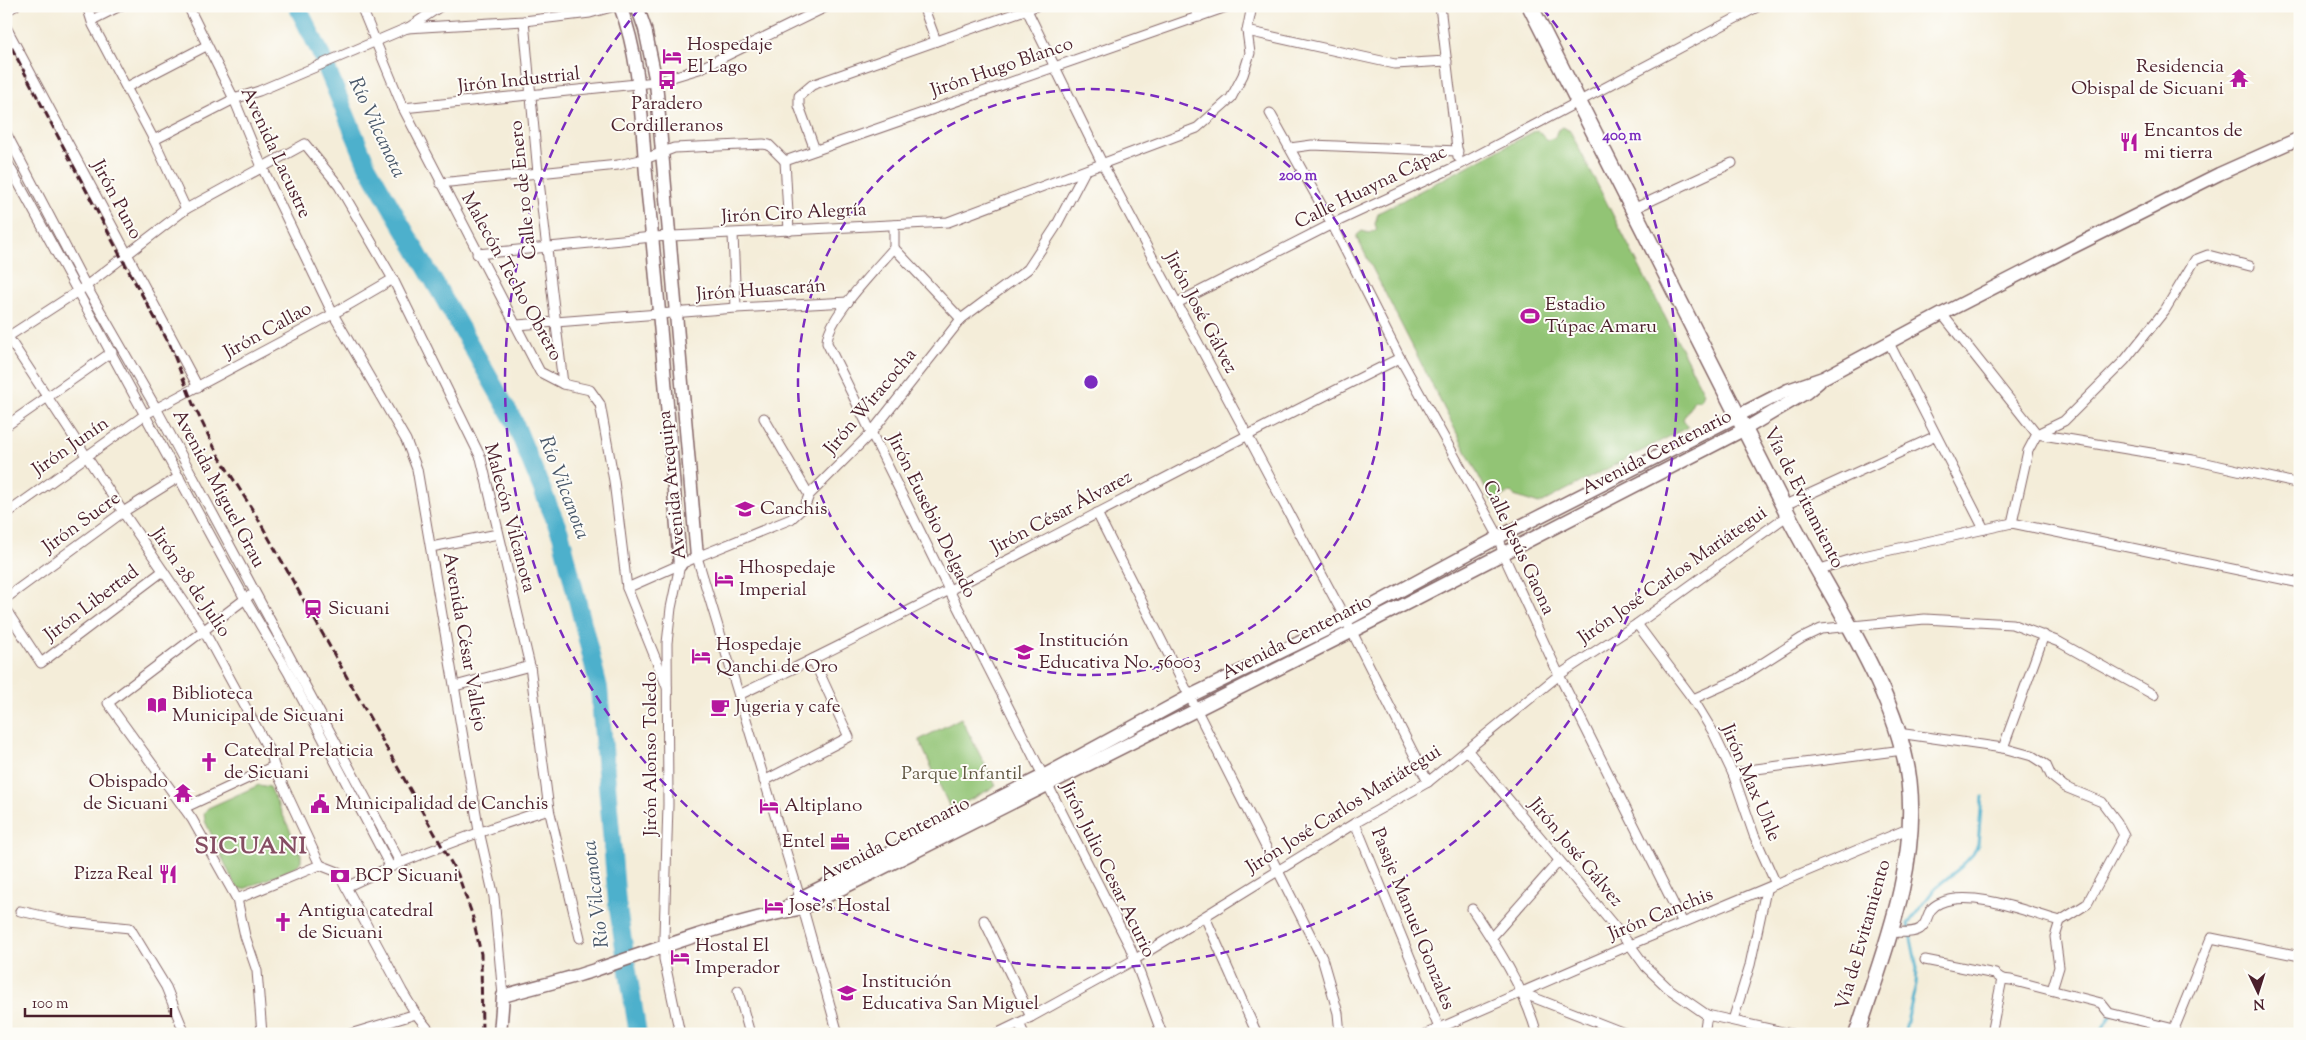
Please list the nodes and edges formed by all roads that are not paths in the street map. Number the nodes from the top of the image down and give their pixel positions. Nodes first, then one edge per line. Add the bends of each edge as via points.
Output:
1 (15, 6) edge
2 (87, 6) edge
3 (120, 6) edge
4 (188, 6) edge
5 (361, 6) edge
6 (442, 6) edge
7 (615, 6) edge
8 (620, 6) edge
9 (637, 6) edge
10 (828, 6) edge
11 (923, 6) edge
12 (1036, 6) edge
13 (1193, 6) edge
14 (1229, 6) edge
15 (1252, 6) edge
16 (1440, 6) edge
17 (1530, 6) edge
18 (1760, 6) edge
19 (1026, 8) edge
20 (6, 11) edge
21 (1199, 17) junction
22 (92, 20) junction
23 (524, 21) junction
24 (6, 28) edge
25 (407, 28) junction
26 (1247, 31) junction
27 (936, 41) junction
28 (376, 42) junction
29 (206, 46) junction
30 (1447, 61) junction
31 (1056, 67) junction
32 (656, 82) junction
33 (638, 84) junction
34 (127, 87) junction
35 (530, 96) junction
36 (234, 99) junction
37 (1579, 102) junction
38 (403, 108) junction
39 (1270, 114) dead end
40 (7, 137) edge
41 (2300, 138) edge
42 (154, 140) junction
43 (1290, 148) junction
44 (815, 150) junction
45 (1458, 152) junction
46 (662, 153) junction
47 (645, 159) junction
48 (6, 160) edge
49 (785, 161) junction
50 (1102, 163) junction
51 (1732, 163) dead end
52 (1459, 165) junction
53 (262, 167) junction
54 (1086, 171) junction
55 (538, 173) junction
56 (440, 183) junction
57 (186, 209) junction
58 (1633, 209) junction
59 (1332, 224) junction
60 (894, 225) junction
61 (789, 231) junction
62 (733, 234) junction
63 (653, 237) junction
64 (669, 237) junction
65 (547, 246) junction
66 (894, 248) junction
67 (477, 254) junction
68 (127, 255) junction
69 (2250, 266) dead end
70 (393, 279) junction
71 (86, 286) junction
72 (77, 291) junction
73 (848, 302) junction
74 (1177, 303) junction
75 (736, 308) junction
76 (676, 313) junction
77 (333, 314) junction
78 (661, 314) junction
79 (1942, 314) junction
80 (960, 319) junction
81 (556, 322) junction
82 (517, 325) junction
83 (7, 336) edge
84 (1889, 342) junction
85 (112, 352) junction
86 (1400, 358) junction
87 (564, 384) junction
88 (198, 387) junction
89 (48, 396) junction
90 (156, 408) junction
91 (146, 414) junction
92 (764, 418) dead end
93 (1742, 422) junction
94 (6, 426) edge
95 (871, 433) junction
96 (1246, 434) junction
97 (2037, 434) junction
98 (1936, 436) junction
99 (86, 455) junction
100 (179, 478) junction
101 (2300, 484) edge
102 (809, 496) junction
103 (1786, 510) junction
104 (123, 512) junction
105 (1097, 513) junction
106 (6, 514) edge
107 (2012, 523) junction
108 (1984, 529) junction
109 (498, 534) junction
110 (1499, 537) junction
111 (431, 547) junction
112 (1503, 554) junction
113 (697, 557) junction
114 (680, 565) junction
115 (1817, 570) junction
116 (163, 571) junction
117 (2300, 583) edge
118 (627, 588) junction
119 (949, 590) junction
120 (255, 592) junction
121 (6, 598) edge
122 (245, 599) junction
123 (6, 610) edge
124 (1346, 620) junction
125 (1637, 624) junction
126 (1849, 625) junction
127 (204, 631) junction
128 (1351, 632) junction
129 (2044, 635) junction
130 (813, 659) junction
131 (530, 666) junction
132 (1559, 675) junction
133 (455, 686) junction
134 (667, 687) junction
135 (738, 695) junction
136 (2154, 695) dead end
137 (1190, 696) junction
138 (1693, 699) junction
139 (1198, 708) junction
140 (1898, 733) junction
141 (2003, 748) junction
142 (1903, 750) junction
143 (1468, 751) junction
144 (274, 766) junction
145 (1733, 774) junction
146 (1046, 780) junction
147 (764, 781) junction
148 (1428, 782) junction
149 (184, 808) junction
150 (549, 809) junction
151 (1355, 823) junction
152 (1910, 828) junction
153 (479, 832) junction
154 (1559, 861) junction
155 (400, 862) junction
156 (320, 865) junction
157 (390, 866) junction
158 (1278, 869) junction
159 (1776, 884) junction
160 (346, 887) junction
161 (1766, 890) junction
162 (237, 898) junction
163 (801, 903) junction
164 (1472, 909) dead end
165 (20, 912) dead end
166 (1205, 917) junction
167 (984, 920) dead end
168 (2060, 921) junction
169 (1683, 923) junction
170 (1890, 932) junction
171 (580, 938) dead end
172 (1492, 938) junction
173 (664, 945) junction
174 (1630, 945) junction
175 (2300, 956) edge
176 (1134, 960) junction
177 (1926, 960) dead end
178 (2002, 979) junction
179 (2052, 990) junction
180 (738, 991) dead end
181 (1522, 993) junction
182 (503, 996) junction
183 (416, 1014) junction
184 (1707, 1015) junction
185 (1031, 1017) junction
186 (1733, 1020) junction
187 (1019, 1023) junction
188 (1439, 1028) junction
189 (2174, 1031) edge
190 (186, 1033) edge
191 (262, 1034) edge
192 (350, 1034) edge
193 (432, 1034) edge
194 (500, 1034) edge
195 (680, 1034) edge
196 (750, 1034) edge
197 (838, 1034) edge
198 (996, 1034) edge
199 (1024, 1034) edge
200 (1162, 1034) edge
201 (1256, 1034) edge
202 (1340, 1034) edge
203 (1426, 1034) edge
204 (1536, 1034) edge
205 (1627, 1034) edge
206 (1704, 1034) edge
207 (1792, 1034) edge
208 (1857, 1034) edge
209 (1991, 1034) edge

1 - 20 street
2 - 22 street
3 - 22 street
4 - 29 street, Avenida Lacustre
5 - 28 street, Malecón Techo Obrero
6 - 25 street
7 - 23 street via 590,13
8 - 33 street, Avenida Arequipa via 631,36
9 - 32 street, Avenida Arequipa
10 - 32 street, Jirón Industrial via 699,69
11 - 27 street
12 - 19 street
13 - 21 street
14 - 21 street, Jirón Hugo Blanco
15 - 26 street
16 - 30 street
17 - 37 highway, Vía de Evitamiento
18 - 37 street, Calle Huayna Cápac
19 - 27 street
19 - 31 street, Jirón José Gálvez
21 - 31 street, Jirón Hugo Blanco
22 - 34 street
23 - 25 street
23 - 35 street, Calle 10 de Enero
24 - 68 street, Jirón Puno
25 - 28 street
26 - 30 street via 1395,64
26 - 50 street via 1250,53 1231,98 1197,128
27 - 44 street via 812,85 799,96 798,106
28 - 36 street via 259,92
28 - 38 street, Malecón Techo Obrero
29 - 34 street
29 - 36 street, Avenida Lacustre
30 - 45 street
31 - 44 street, Jirón Hugo Blanco
31 - 50 street, Jirón José Gálvez
32 - 33 street, Jirón Industrial
32 - 46 street, Avenida Arequipa
33 - 35 street, Jirón Industrial
33 - 47 street, Avenida Arequipa
34 - 42 street
35 - 38 street, Jirón Industrial
35 - 55 street, Calle 10 de Enero
36 - 42 street
36 - 53 street, Avenida Lacustre
37 - 52 street, Calle Huayna Cápac
37 - 58 highway, Vía de Evitamiento
38 - 56 street, Malecón Techo Obrero
39 - 43 street, Calle Jesús Gaona
40 - 71 street, Avenida Miguel Grau
41 - 79 street via 2219,174
42 - 57 street
43 - 45 street via 1312,145
43 - 59 street, Calle Jesús Gaona
44 - 49 street, Jirón Hugo Blanco
45 - 52 street
46 - 47 street
46 - 49 street via 674,148 763,144 769,145
46 - 64 street, Avenida Arequipa
47 - 55 street
47 - 63 street, Avenida Arequipa
48 - 72 street, Avenida Miguel Grau
49 - 61 street
50 - 54 street, Jirón Ciro Alegría
50 - 74 street, Jirón José Gálvez
51 - 58 street
52 - 59 street, Calle Huayna Cápac
53 - 57 street
53 - 70 street, Malecón Vilcanota via 305,144 339,186
53 - 77 street, Avenida Lacustre
54 - 60 street, Jirón Ciro Alegría via 948,222
54 - 80 street, Jirón Wiracocha via 1028,269
55 - 56 street
55 - 65 street, Calle 10 de Enero
56 - 67 street, Malecón Techo Obrero
57 - 68 street
58 - 93 highway, Vía de Evitamiento
59 - 74 street, Calle Huayna Cápac
59 - 86 street, Calle Jesús Gaona
60 - 61 street, Jirón Ciro Alegría
60 - 66 street
61 - 62 street, Jirón Ciro Alegría
62 - 64 street, Jirón Ciro Alegría
62 - 75 street
63 - 64 street, Jirón Ciro Alegría
63 - 65 street, Jirón Ciro Alegría
63 - 78 street, Avenida Arequipa
64 - 76 street, Avenida Arequipa
65 - 67 street, Jirón Ciro Alegría
65 - 81 street, Calle 10 de Enero
66 - 73 street, Jirón Eusebio Delgado
66 - 80 street
67 - 82 street, Malecón Techo Obrero
68 - 71 street
68 - 88 street, Jirón Puno
69 - 97 street via 2208,255 2196,260 2165,310 2125,360 2064,422
70 - 77 street, Jirón Callao
70 - 109 street, Malecón Vilcanota via 481,458
71 - 72 street
71 - 90 street, Avenida Miguel Grau
72 - 83 street
72 - 85 street, Avenida Miguel Grau
73 - 75 street, Jirón Huascarán
73 - 95 street, Jirón Eusebio Delgado via 827,334 827,343
74 - 96 street, Jirón José Gálvez
75 - 76 street, Jirón Huascarán
76 - 78 street, Jirón Huascarán
76 - 113 street, Avenida Arequipa
77 - 88 street, Jirón Callao
77 - 111 street, Avenida César Vallejo via 406,440 417,469
78 - 81 street, Jirón Huascarán
78 - 114 street, Avenida Arequipa
79 - 84 street
79 - 97 street
80 - 95 street, Jirón Wiracocha
81 - 82 street, Jirón Huascarán
81 - 87 street, Calle 10 de Enero
82 - 87 street, Malecón Techo Obrero via 540,372
83 - 89 street, Jirón 28 de Julio
84 - 93 street via 1823,378 1800,385
84 - 98 street
85 - 89 street
85 - 91 street, Avenida Miguel Grau
86 - 96 street, Jirón César Álvarez
86 - 110 street, Calle Jesús Gaona
87 - 118 street, Malecón Techo Obrero via 590,390 600,404 614,480
88 - 90 street, Jirón Callao
89 - 94 street
89 - 99 street, Jirón 28 de Julio
90 - 91 street, Jirón Junín
90 - 120 street, Avenida Miguel Grau
91 - 99 street, Jirón Junín
91 - 100 street, Avenida Miguel Grau
92 - 102 street
93 - 103 highway, Vía de Evitamiento
93 - 110 street
93 - 112 street, Avenida Centenario
95 - 102 street, Jirón Wiracocha
95 - 119 street, Jirón Eusebio Delgado
96 - 105 street, Jirón César Álvarez
96 - 124 street, Jirón José Gálvez
97 - 101 street via 2193,460
97 - 107 street via 2028,451
98 - 103 street, Jirón José Carlos Mariátegui
98 - 108 street
99 - 104 street, Jirón 28 de Julio
99 - 106 street, Jirón Junín
100 - 104 street, Jirón Sucre
100 - 122 street, Avenida Miguel Grau
102 - 113 street, Jirón Wiracocha via 805,506 792,519
103 - 115 highway, Vía de Evitamiento
103 - 125 street, Jirón José Carlos Mariátegui
104 - 116 street, Jirón 28 de Julio
104 - 121 street, Jirón Sucre
105 - 119 street, Jirón César Álvarez
105 - 137 street
107 - 108 street
107 - 117 street
108 - 115 street via 1859,557
109 - 111 street
109 - 131 street, Malecón Vilcanota
110 - 112 street, Calle Jesús Gaona
110 - 124 street
111 - 133 street, Avenida César Vallejo
112 - 128 street, Avenida Centenario
112 - 132 street, Calle Jesús Gaona
113 - 114 street, Jirón Wiracocha
113 - 135 street, Avenida Arequipa
114 - 118 street, Jirón Wiracocha
114 - 134 street, Jirón Alonso Toledo via 667,643
115 - 126 highway, Vía de Evitamiento
116 - 123 street, Jirón Libertad via 41,663
116 - 127 street, Jirón 28 de Julio
118 - 134 street, Malecón Techo Obrero
119 - 130 street, Jirón César Álvarez
119 - 146 street, Jirón Eusebio Delgado
120 - 122 street
120 - 155 street, Avenida Miguel Grau
122 - 127 street
122 - 157 street, Avenida Miguel Grau via 288,672
124 - 128 street, Jirón José Gálvez
124 - 137 street
125 - 132 street, Jirón José Carlos Mariátegui
125 - 138 street, Jirón Max Uhle
126 - 129 street via 1925,619 1966,620 2012,624
126 - 138 street via 1814,632 1738,679
126 - 140 highway, Vía de Evitamiento
127 - 144 street, Jirón 28 de Julio via 271,754
127 - 149 street via 108,703
128 - 139 street, Avenida Centenario
128 - 148 street, Jirón José Gálvez
129 - 136 street
129 - 141 street
130 - 135 street, Jirón César Álvarez
130 - 147 street via 849,737
131 - 133 street
131 - 150 street, Malecón Vilcanota
132 - 143 street, Jirón José Carlos Mariátegui
132 - 169 street, Calle Jesús Gaona
133 - 153 street, Avenida César Vallejo
134 - 173 street, Jirón Alonso Toledo
135 - 147 street, Avenida Arequipa
137 - 139 street
137 - 146 street
138 - 145 street, Jirón Max Uhle
139 - 146 street, Avenida Centenario
139 - 158 street
140 - 141 street
140 - 142 highway, Vía de Evitamiento
141 - 168 street via 2032,756 2046,765 2051,776 2065,787 2102,802 2124,835 2087,904
142 - 145 street via 1756,768
142 - 152 highway, Vía de Evitamiento via 1909,782
143 - 148 street, Jirón José Carlos Mariátegui
143 - 154 street, Jirón José Gálvez
144 - 149 street
144 - 156 street, Jirón 28 de Julio
145 - 159 street, Jirón Max Uhle via 1754,835
146 - 163 street
146 - 176 street, Jirón Julio Cesar Acurio
147 - 163 street, Avenida Arequipa
148 - 151 street, Jirón José Carlos Mariátegui
149 - 162 street
150 - 153 street
150 - 171 street, Malecón Vilcanota
151 - 158 street, Jirón José Carlos Mariátegui
151 - 188 street, Pasaje Manuel Gonzales
152 - 159 street, Jirón Canchis
152 - 170 highway, Vía de Evitamiento via 1901,890
153 - 155 street
153 - 182 street, Avenida César Vallejo via 494,897
154 - 172 street
154 - 174 street, Jirón José Gálvez
155 - 157 street
156 - 160 street via 338,872
156 - 162 street
157 - 160 street
158 - 166 street, Jirón José Carlos Mariátegui
158 - 202 street via 1322,958 1338,1013
159 - 161 street, Jirón Canchis
160 - 183 street
161 - 169 street, Jirón Canchis
161 - 186 street via 1750,965
162 - 191 street via 257,971
163 - 173 street
163 - 197 street, Avenida Arequipa
164 - 172 street
165 - 190 street via 70,922 130,928 166,987
166 - 176 street, Jirón José Carlos Mariátegui
166 - 201 street
167 - 185 street
168 - 170 street via 1977,899 1956,899 1941,902 1930,909 1919,930
168 - 179 street via 2055,937 2060,967
169 - 174 street, Jirón Canchis
170 - 208 highway, Vía de Evitamiento
172 - 181 street
173 - 182 street via 592,971
173 - 195 street, Jirón Alonso Toledo
174 - 181 street, Jirón Canchis
174 - 184 street, Jirón José Gálvez via 1646,968
175 - 189 street via 2211,938
176 - 185 street, Jirón José Carlos Mariátegui
176 - 200 street, Jirón Julio Cesar Acurio
177 - 178 street via 1995,974
178 - 179 street
178 - 209 street
179 - 189 street via 2100,1003 2112,1014
180 - 196 street
181 - 188 street, Jirón Canchis
181 - 204 street
181 - 205 street
182 - 194 street
183 - 192 street
183 - 193 street
184 - 186 street, Jirón José Gálvez
184 - 206 street
185 - 187 street, Jirón José Carlos Mariátegui
186 - 207 street, Jirón José Gálvez
187 - 198 street, Jirón José Carlos Mariátegui
187 - 199 street
188 - 203 street, Jirón Canchis

